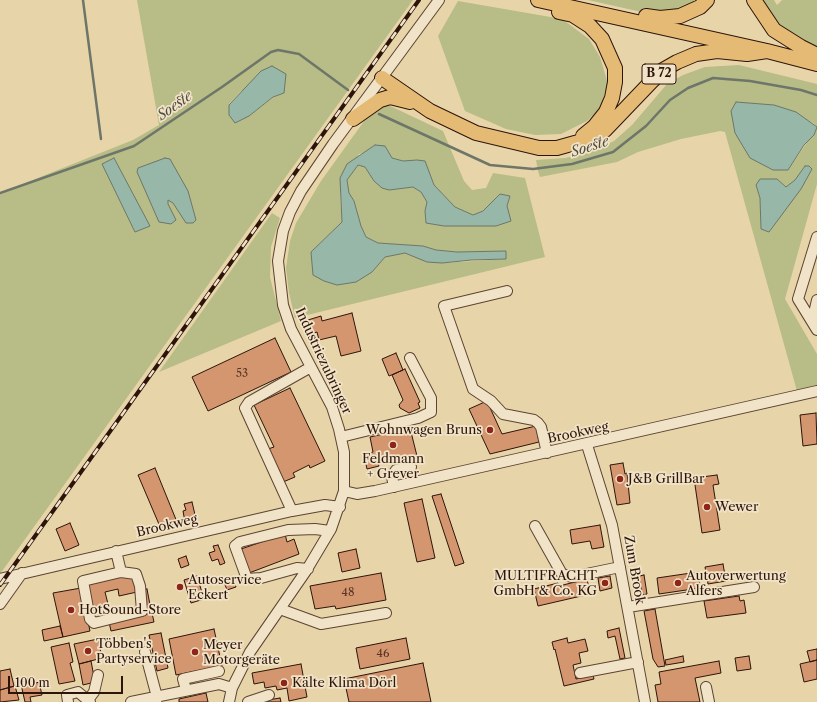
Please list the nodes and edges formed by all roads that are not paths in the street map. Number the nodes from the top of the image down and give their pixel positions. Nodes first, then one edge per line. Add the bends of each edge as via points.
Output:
1 (440, 0) edge
2 (540, 0) edge
3 (708, 0) edge
4 (754, 0) edge
5 (624, 18) junction
6 (766, 51) junction
7 (817, 55) edge
8 (817, 64) edge
9 (382, 78) junction
10 (420, 105) junction
11 (353, 119) junction
12 (572, 144) junction
13 (817, 236) edge
14 (507, 291) dead end
15 (817, 300) edge
16 (817, 318) edge
17 (817, 330) edge
18 (410, 358) dead end
19 (311, 367) junction
20 (817, 391) edge
21 (341, 437) junction
22 (587, 445) junction
23 (547, 453) junction
24 (411, 467) dead end
25 (394, 487) junction
26 (344, 492) junction
27 (340, 507) junction
28 (292, 511) junction
29 (535, 526) dead end
30 (330, 531) junction
31 (116, 551) junction
32 (620, 567) junction
33 (308, 569) junction
34 (121, 572) junction
35 (22, 573) junction
36 (0, 579) edge
37 (754, 587) dead end
38 (0, 604) edge
39 (628, 607) junction
40 (280, 609) junction
41 (386, 613) dead end
42 (146, 652) dead end
43 (638, 662) junction
44 (219, 671) dead end
45 (580, 673) dead end
46 (98, 675) dead end
47 (706, 687) dead end
48 (232, 688) junction
49 (186, 690) junction
50 (269, 695) dead end
51 (156, 699) edge
52 (89, 701) edge
53 (68, 702) edge
54 (131, 702) edge
55 (229, 702) edge
56 (248, 702) edge
57 (645, 702) edge
58 (709, 702) edge

1 - 9 street, Industriezubringer
2 - 5 highway, B 72
2 - 12 highway via 552,10 573,15 590,26 602,39 615,68 613,93 606,112 594,127
3 - 5 highway, B 72 via 700,7 680,16 660,18 644,15
4 - 7 highway via 774,30
5 - 6 highway, B 72
6 - 8 highway, B 72
6 - 12 highway, B 72 via 747,54 717,51 696,54 677,62 663,70 605,130 589,139
9 - 10 highway
9 - 11 street, Industriezubringer
10 - 11 highway via 390,97 380,100
10 - 12 highway via 476,133 539,148 557,148
11 - 19 street, Industriezubringer via 301,191 290,212 281,240 278,272 283,305 291,329
13 - 17 street via 798,299
14 - 23 street via 444,306 473,389 491,401 503,414 538,423
15 - 16 street via 814,313
18 - 21 street via 431,398 431,412 418,418
19 - 21 street, Industriezubringer via 332,407
19 - 28 street via 249,402 245,408
20 - 22 street, Brookweg
21 - 26 street, Industriezubringer via 345,472
22 - 23 street, Brookweg
22 - 32 street, Zum Brook via 612,525
23 - 25 street, Brookweg
24 - 25 street via 396,470 392,477
25 - 26 street, Brookweg via 357,494
26 - 27 street, Industriezubringer
27 - 28 street, Brookweg via 325,504
27 - 30 street, Industriezubringer
28 - 31 street, Brookweg
29 - 32 street via 562,574 572,577
30 - 33 street, Industriezubringer
30 - 33 street via 315,528 288,530 240,542 235,546 247,579 261,578 297,568
31 - 34 street
31 - 35 street, Brookweg
32 - 39 street, Zum Brook
33 - 40 street, Industriezubringer
34 - 34 street via 136,574 140,586 142,611 94,623 90,619 83,581
35 - 36 street, Brookweg
35 - 38 street
37 - 39 street
39 - 43 street, Zum Brook
40 - 41 street via 321,624
40 - 48 street, Industriezubringer via 250,652
42 - 51 street
43 - 45 street
43 - 57 street, Zum Brook
44 - 49 street via 183,679
46 - 52 street
47 - 58 street
48 - 49 street via 219,684
48 - 55 street, Industriezubringer
49 - 51 street
50 - 56 street
51 - 54 street
52 - 53 street via 78,692 67,695

